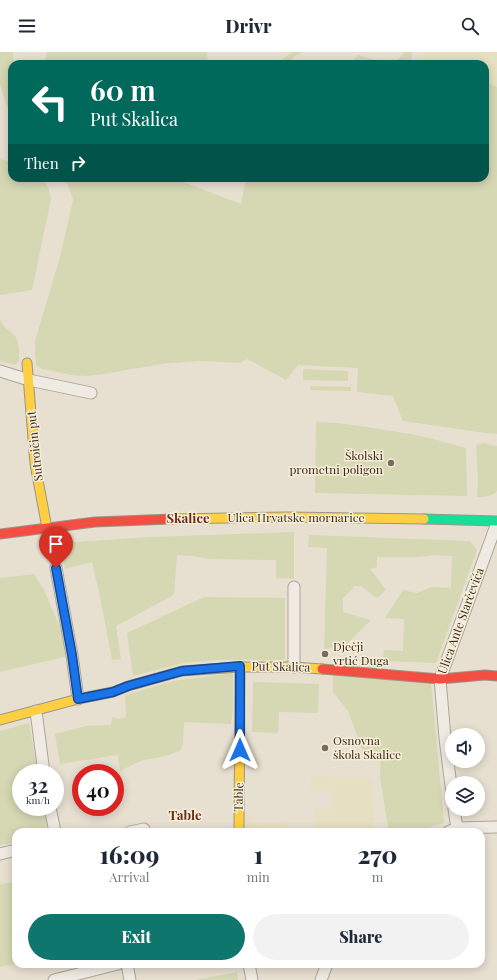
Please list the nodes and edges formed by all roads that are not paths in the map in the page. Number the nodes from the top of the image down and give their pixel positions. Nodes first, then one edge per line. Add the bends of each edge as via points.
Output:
1 (27, 363) dead end
2 (0, 371) edge
3 (29, 380) junction
4 (91, 393) dead end
5 (497, 522) edge
6 (48, 528) junction
7 (0, 534) edge
8 (56, 568) dead end
9 (294, 588) dead end
10 (240, 666) junction
11 (294, 667) junction
12 (497, 676) edge
13 (440, 679) junction
14 (78, 699) junction
15 (36, 711) junction
16 (0, 720) edge
17 (43, 764) edge
18 (450, 776) edge
19 (52, 816) edge
20 (453, 816) edge
21 (497, 827) edge
22 (54, 828) edge
23 (239, 828) edge
24 (452, 828) edge
25 (482, 828) edge
26 (12, 851) edge
27 (0, 854) edge
28 (88, 968) edge
29 (128, 968) edge
30 (250, 968) edge
31 (326, 968) edge
32 (73, 970) edge
33 (54, 980) edge
34 (130, 980) edge
35 (252, 980) edge
36 (321, 980) edge

1 - 3 street, Sutroičin put
2 - 3 street
3 - 4 street
3 - 6 street, Sutroičin put via 35,464
5 - 6 street, Ulica Hrvatske mornarice via 394,518 233,518 95,522
5 - 13 street, Ulica Ante Starčevića
6 - 7 street, Ulica Hrvatske mornarice
8 - 14 street
9 - 11 street
10 - 11 street, Put Skalica
10 - 14 street, Put Skalica via 182,671 113,692
10 - 23 street, Table
11 - 13 street, Put Skalica
12 - 13 street, Put Skalica
13 - 18 street, Ulica Ante Starčevića
14 - 15 street, Put Skalica
15 - 16 street, Put Skalica
15 - 17 street
19 - 22 street
20 - 24 street
21 - 25 street
26 - 27 street
28 - 32 street
29 - 34 street
30 - 35 street
31 - 36 street
32 - 33 street

